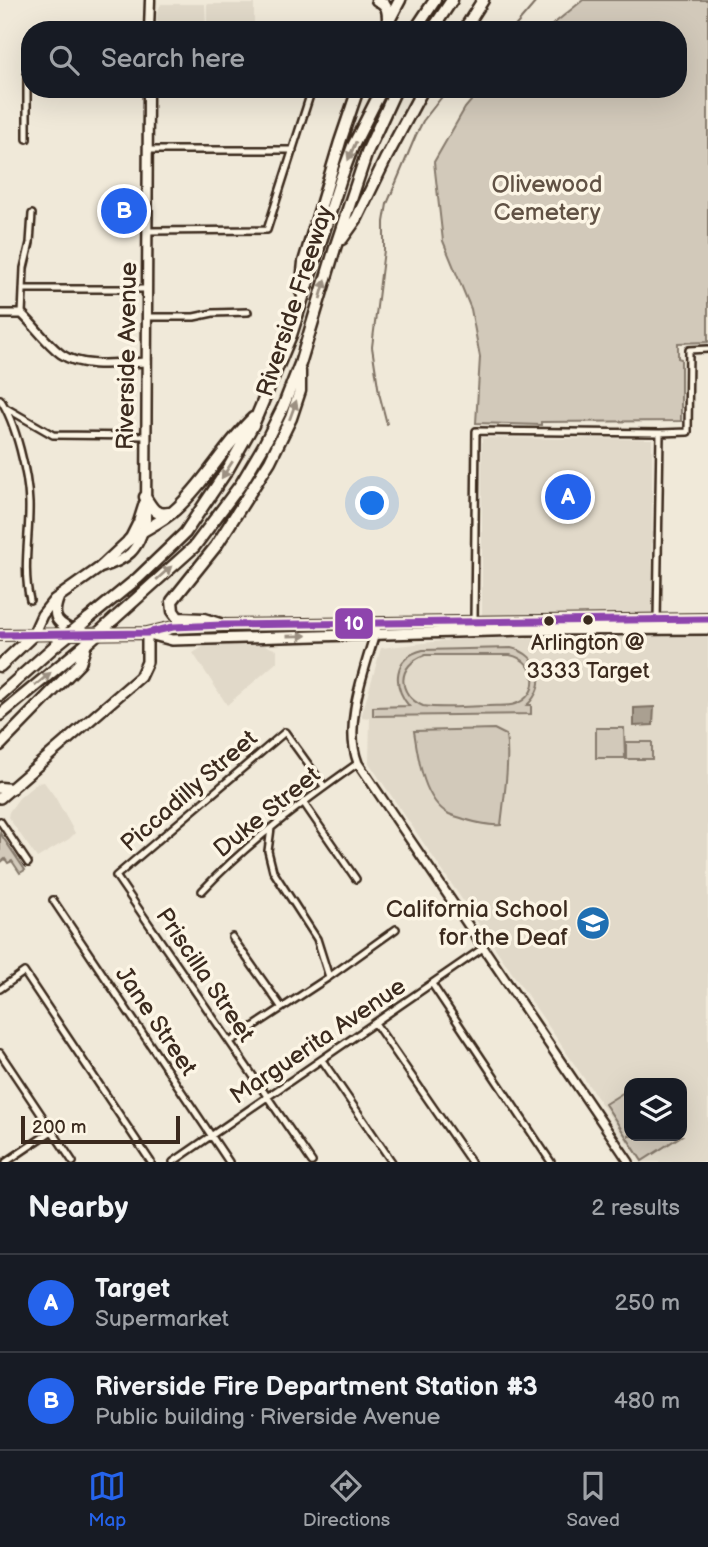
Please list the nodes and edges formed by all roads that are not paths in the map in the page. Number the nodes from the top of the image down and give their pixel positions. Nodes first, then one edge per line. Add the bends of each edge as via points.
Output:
1 (150, 0) edge
2 (377, 0) edge
3 (400, 0) edge
4 (453, 0) edge
5 (483, 0) edge
6 (432, 4) edge
7 (149, 21) edge
8 (386, 21) edge
9 (388, 21) edge
10 (421, 21) edge
11 (438, 21) edge
12 (470, 21) edge
13 (28, 98) edge
14 (148, 98) edge
15 (309, 98) edge
16 (355, 98) edge
17 (378, 98) edge
18 (392, 98) edge
19 (418, 98) edge
20 (27, 139) dead end
21 (148, 150) junction
22 (293, 150) junction
23 (32, 214) dead end
24 (148, 231) junction
25 (335, 248) junction
26 (23, 289) junction
27 (147, 289) junction
28 (299, 310) junction
29 (248, 312) dead end
30 (0, 314) edge
31 (22, 314) junction
32 (148, 317) junction
33 (708, 349) edge
34 (147, 362) junction
35 (300, 364) junction
36 (0, 399) edge
37 (5, 407) junction
38 (261, 411) junction
39 (660, 433) junction
40 (146, 436) junction
41 (145, 497) junction
42 (173, 512) junction
43 (144, 529) junction
44 (130, 540) junction
45 (98, 569) junction
46 (60, 596) junction
47 (30, 600) dead end
48 (708, 619) edge
49 (377, 623) junction
50 (657, 624) junction
51 (223, 625) junction
52 (474, 627) junction
53 (708, 629) edge
54 (148, 633) junction
55 (79, 634) junction
56 (0, 635) edge
57 (33, 635) junction
58 (374, 636) junction
59 (86, 644) junction
60 (0, 650) edge
61 (0, 660) edge
62 (0, 666) edge
63 (0, 695) edge
64 (0, 715) edge
65 (0, 745) edge
66 (358, 763) junction
67 (324, 786) junction
68 (5, 788) edge
69 (0, 798) edge
70 (303, 802) junction
71 (0, 821) edge
72 (271, 828) junction
73 (29, 863) dead end
74 (116, 876) joint
75 (356, 879) dead end
76 (202, 891) dead end
77 (53, 900) dead end
78 (396, 929) dead end
79 (232, 937) dead end
80 (483, 947) junction
81 (329, 977) junction
82 (432, 984) junction
83 (0, 989) edge
84 (282, 1008) junction
85 (375, 1023) junction
86 (230, 1042) junction
87 (0, 1053) edge
88 (322, 1060) junction
89 (267, 1097) junction
90 (52, 1131) junction
91 (211, 1136) junction
92 (6, 1162) edge
93 (73, 1162) edge
94 (151, 1162) edge
95 (173, 1162) edge
96 (229, 1162) edge
97 (312, 1162) edge
98 (392, 1162) edge
99 (471, 1162) edge
100 (551, 1162) edge
101 (629, 1162) edge

1 - 7 main road
2 - 8 highway via 387,7
3 - 9 highway
4 - 11 highway
5 - 12 highway
6 - 10 highway
13 - 20 street
14 - 21 main road, Riverside Avenue
15 - 22 street
16 - 28 highway via 304,262
17 -> 28 highway, Riverside Freeway via 341,178
18 - 25 highway, Riverside Freeway via 367,152
19 - 25 highway via 358,218
21 - 22 street
21 - 24 main road, Riverside Avenue
22 - 24 street via 267,230
23 - 26 street
24 - 27 main road, Riverside Avenue
35 -> 25 highway, Riverside Freeway
26 - 27 street
26 - 31 street
27 - 32 main road, Riverside Avenue
28 - 38 highway, Riverside Freeway
29 - 32 street
30 - 31 street
31 - 34 street via 72,360
32 - 34 main road, Riverside Avenue
33 - 39 street via 689,349 688,432
34 - 40 main road, Riverside Avenue
51 -> 35 highway via 178,618 172,601 216,546 270,461 300,391
59 -> 35 highway, Riverside Freeway, bridge via 194,547 264,445
36 - 37 street
37 - 40 street via 53,435
37 - 47 street via 20,446 29,501 26,586
38 - 42 highway
38 -> 63 highway, Riverside Freeway, bridge via 185,533
39 - 50 street
39 - 52 street via 476,431
40 - 41 main road, Riverside Avenue
41 - 42 highway via 156,512
41 - 43 main road, Riverside Avenue
41 - 44 main road, Riverside Avenue
42 - 43 highway
43 - 44 highway
43 - 45 main road, Riverside Avenue via 132,553
44 - 45 main road, Riverside Avenue
45 - 46 main road, Riverside Avenue
46 - 55 main road via 55,606 57,621
46 - 57 main road, Riverside Avenue via 47,608
48 - 50 main road
49 - 51 main road
49 - 52 main road
49 - 58 street
50 - 52 main road
50 - 53 main road
51 - 54 main road
52 - 58 main road
54 - 55 main road
54 -> 58 main road via 172,640
54 - 68 main road via 147,662 140,677
55 - 57 main road
56 - 57 main road
57 - 62 highway
58 - 66 street via 354,712 352,742
64 -> 59 highway, Riverside Freeway
59 - 65 highway via 80,663
60 - 61 highway
66 - 67 street, Duke Street
66 - 80 street
67 - 70 street, Duke Street
67 - 74 street, Piccadilly Street via 285,732
68 - 69 main road
70 - 72 street, Duke Street
70 - 75 street
71 - 73 street
72 - 76 street, Duke Street
72 - 81 street via 268,851 274,871 317,939
74 - 86 street, Priscilla Street
77 - 91 street, Jane Street
78 - 81 street
79 - 84 street
80 - 82 street, Marguerita Avenue
80 - 101 street
81 - 84 street
82 - 85 street, Marguerita Avenue
82 - 100 street
83 - 94 street via 24,972
84 - 86 street
85 - 88 street, Marguerita Avenue
85 - 99 street
86 - 89 street, Priscilla Street
87 - 90 street
88 - 89 street, Marguerita Avenue
88 - 98 street
89 - 91 street, Marguerita Avenue
89 - 97 street, Priscilla Street
90 - 92 street
90 - 93 street
91 - 95 street, Marguerita Avenue
91 - 96 street, Jane Street

